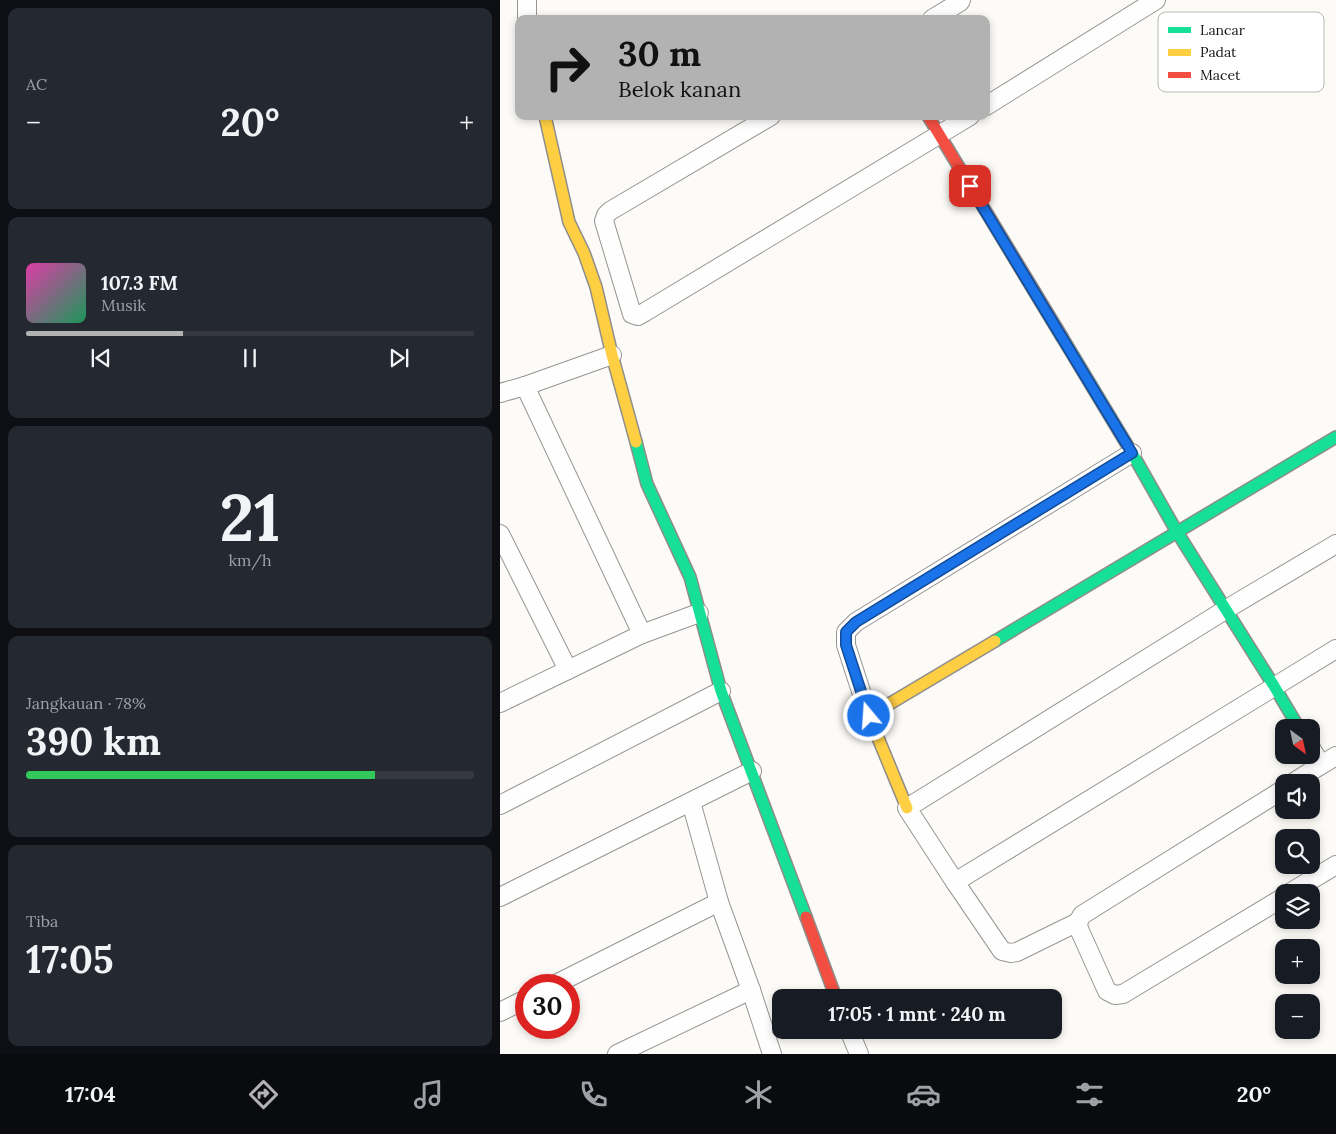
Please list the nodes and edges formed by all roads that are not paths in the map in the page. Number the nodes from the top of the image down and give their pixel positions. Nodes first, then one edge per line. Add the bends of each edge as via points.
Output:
1 (527, 0) edge
2 (1156, 0) edge
3 (961, 1) edge
4 (527, 15) edge
5 (938, 15) edge
6 (990, 104) edge
7 (547, 120) edge
8 (764, 120) edge
9 (930, 120) edge
10 (964, 120) edge
11 (939, 136) junction
12 (612, 355) junction
13 (525, 386) junction
14 (500, 394) edge
15 (1336, 437) edge
16 (1132, 453) junction
17 (1177, 532) junction
18 (500, 534) edge
19 (1336, 544) edge
20 (1225, 610) junction
21 (700, 613) junction
22 (642, 634) junction
23 (1336, 649) edge
24 (568, 670) junction
25 (1274, 686) junction
26 (721, 691) junction
27 (500, 703) edge
28 (869, 716) junction
29 (1294, 719) edge
30 (1329, 761) edge
31 (752, 771) junction
32 (1307, 774) edge
33 (1275, 795) edge
34 (691, 802) junction
35 (500, 806) edge
36 (907, 808) junction
37 (1336, 865) edge
38 (955, 882) junction
39 (1304, 884) edge
40 (500, 897) edge
41 (719, 902) junction
42 (1275, 902) edge
43 (1078, 922) junction
44 (576, 974) edge
45 (833, 989) edge
46 (751, 990) junction
47 (515, 1004) edge
48 (500, 1012) edge
49 (853, 1039) edge
50 (617, 1054) edge
51 (772, 1054) edge
52 (859, 1054) edge

1 - 4 street
2 - 6 street
3 - 5 street
7 - 12 street via 569,222 596,287
8 - 11 street via 606,216 604,221 632,314 638,316 645,312
9 - 11 street
10 - 11 street
11 - 16 street
12 - 13 street
12 - 21 street via 647,484 690,577
13 - 14 street
13 - 22 street
15 - 17 street
16 - 17 street
16 - 28 street via 856,622 846,632 846,645
17 - 20 street
17 - 28 street
18 - 24 street
19 - 20 street
20 - 25 street
20 - 36 street
21 - 22 street
21 - 26 street
22 - 24 street
23 - 25 street
24 - 27 street
25 - 29 street
25 - 38 street
26 - 31 street
26 - 35 street
28 - 36 street
30 - 32 street
31 - 34 street
31 - 45 street
33 - 43 street via 1082,915
34 - 40 street
34 - 41 street
36 - 38 street
37 - 39 street
38 - 43 street via 1002,951 1017,952
41 - 44 street
41 - 46 street
42 - 43 street via 1123,994 1115,995 1107,991
46 - 50 street
46 - 51 street
47 - 48 street
49 - 52 street

